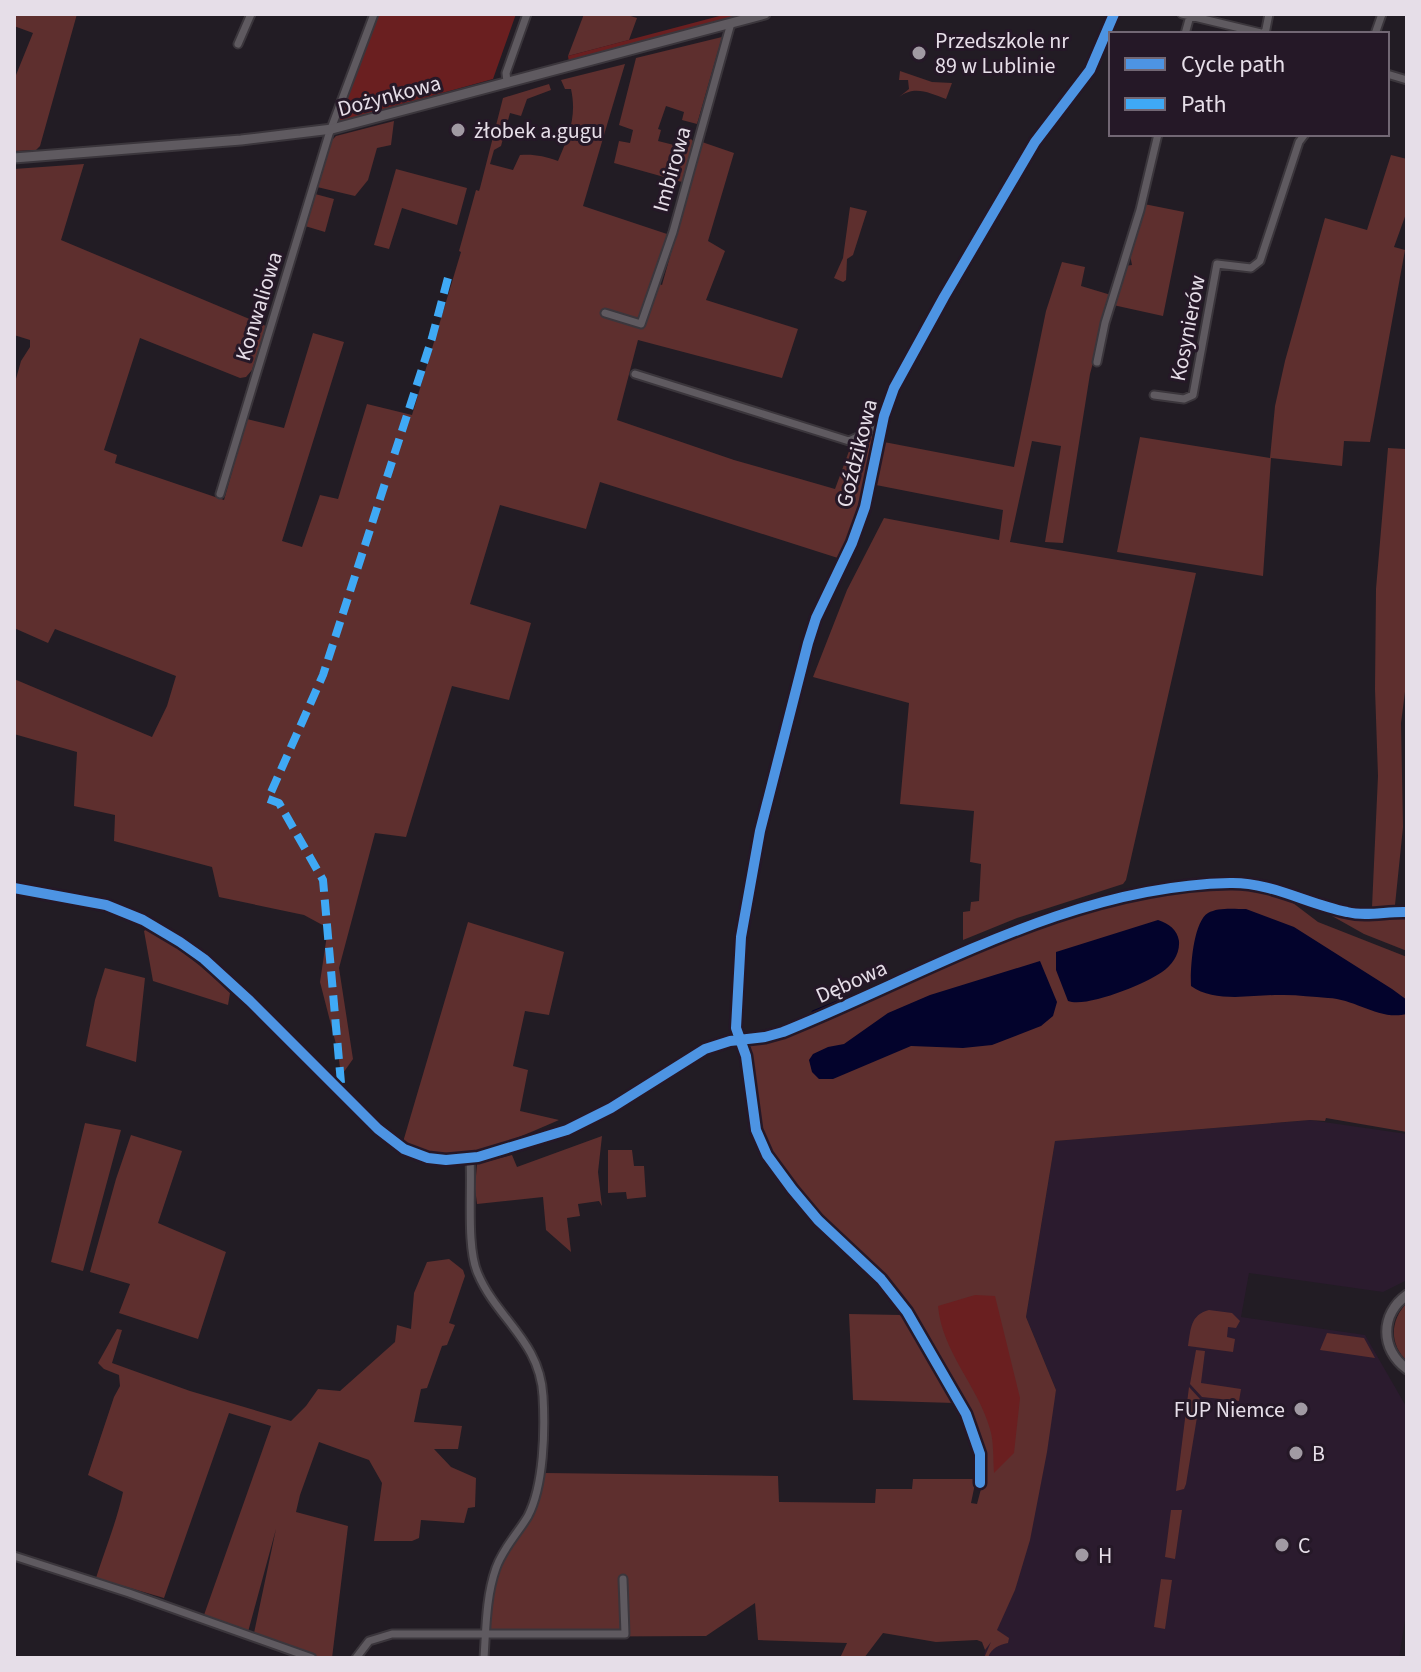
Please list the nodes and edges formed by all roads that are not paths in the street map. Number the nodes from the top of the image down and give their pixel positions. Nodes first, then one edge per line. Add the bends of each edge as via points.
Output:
1 (251, 14) edge
2 (374, 14) edge
3 (527, 14) edge
4 (765, 14) edge
5 (1114, 14) edge
6 (1186, 15) edge
7 (731, 23) junction
8 (1257, 32) edge
9 (238, 44) dead end
10 (507, 82) junction
11 (332, 129) junction
12 (1158, 136) edge
13 (1304, 136) edge
14 (14, 158) edge
15 (605, 313) dead end
16 (1097, 362) dead end
17 (635, 374) dead end
18 (1154, 395) dead end
19 (882, 426) junction
20 (220, 494) dead end
21 (14, 888) edge
22 (1407, 912) edge
23 (741, 1039) junction
24 (470, 1159) junction
25 (1407, 1295) edge
26 (1407, 1369) edge
27 (980, 1483) dead end
28 (14, 1556) edge
29 (623, 1579) dead end
30 (485, 1634) junction
31 (312, 1658) edge
32 (356, 1658) edge
33 (484, 1658) edge

1 - 9 street
2 - 11 street, Konwaliowa
3 - 10 street
4 - 7 street, Dożynkowa
5 - 19 street, Goździkowa via 1090,70 1035,142 944,297 894,388
6 - 8 street
7 - 10 street, Dożynkowa
7 - 15 street, Imbirowa via 673,232 641,324
10 - 11 street, Dożynkowa
11 - 14 street, Dożynkowa
11 - 20 street, Konwaliowa
12 - 16 street
13 - 18 street, Kosynierów via 1260,261 1251,268 1217,264 1193,395
17 - 19 street via 849,441
19 - 23 street, Goździkowa via 865,507 812,631 760,831 741,937 735,1024
21 - 24 street, Dębowa via 106,905 143,920 225,978 378,1129 410,1152 440,1160
22 - 23 street, Dębowa via 1359,914 1242,883 1137,894 1048,919 783,1032
23 - 24 street, Dębowa via 705,1049 567,1130
23 - 27 street, Goździkowa via 762,1147 818,1220 881,1279 907,1312 966,1414 980,1454
24 - 30 street via 476,1268 528,1346 543,1395 536,1494 496,1568
25 - 26 street via 1393,1308 1386,1329 1393,1355
28 - 31 street
29 - 30 street via 625,1634
30 - 32 street via 382,1636
30 - 33 street

